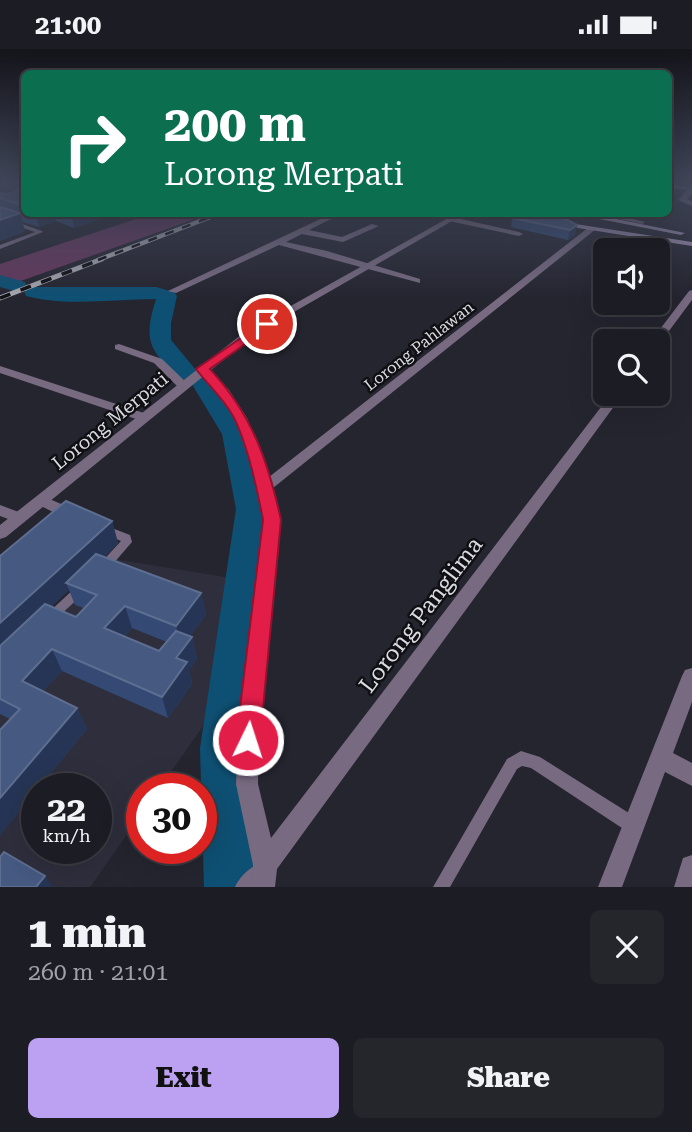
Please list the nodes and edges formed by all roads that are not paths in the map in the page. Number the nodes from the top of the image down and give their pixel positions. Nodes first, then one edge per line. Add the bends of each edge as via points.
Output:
1 (6, 220) edge
2 (325, 220) edge
3 (451, 220) edge
4 (473, 220) edge
5 (561, 220) edge
6 (569, 220) edge
7 (570, 220) edge
8 (626, 220) edge
9 (643, 220) edge
10 (640, 223) junction
11 (375, 226) dead end
12 (618, 227) junction
13 (592, 229) junction
14 (301, 232) junction
15 (519, 233) dead end
16 (692, 239) edge
17 (277, 242) junction
18 (0, 247) edge
19 (368, 267) junction
20 (417, 281) dead end
21 (173, 291) dead end
22 (692, 293) edge
23 (665, 329) edge
24 (119, 347) dead end
25 (0, 369) edge
26 (202, 369) junction
27 (183, 384) junction
28 (608, 406) edge
29 (143, 417) junction
30 (265, 487) junction
31 (40, 500) junction
32 (0, 510) edge
33 (19, 518) junction
34 (79, 518) junction
35 (48, 529) edge
36 (0, 533) edge
37 (97, 573) edge
38 (87, 583) edge
39 (39, 630) edge
40 (692, 677) edge
41 (660, 758) junction
42 (692, 775) edge
43 (634, 825) junction
44 (265, 865) junction
45 (692, 867) edge
46 (252, 885) edge
47 (441, 887) edge
48 (610, 887) edge
49 (686, 887) edge

1 - 18 lane via 40,232
2 - 14 street
3 - 19 street, Lorong Merpati
4 - 15 street
5 - 13 main road
6 - 12 main road
7 - 12 main road
8 - 10 main road
9 - 10 lane
10 - 16 main road
11 - 14 street via 342,240
12 - 16 main road
13 - 16 main road
13 - 30 street, Lorong Pahlawan
14 - 17 street
17 - 19 street
17 - 21 street
19 - 20 street
19 - 26 street, Lorong Merpati via 250,333
22 - 23 street
24 - 27 street via 158,361
25 - 29 street
26 - 27 street, Lorong Merpati
26 - 30 street via 241,418
27 - 29 street, Lorong Merpati
28 - 44 street, Lorong Panglima
29 - 31 street, Lorong Merpati
30 - 44 street via 272,520 249,718 247,784
31 - 33 street, Lorong Merpati
31 - 34 street
32 - 33 street
33 - 36 street, Lorong Merpati
34 - 35 street
34 - 37 lane via 126,538
38 - 39 lane
40 - 41 street
41 - 42 street
41 - 43 street
43 - 47 lane via 535,762 521,758 512,764
43 - 48 street
44 - 46 street
45 - 49 street

